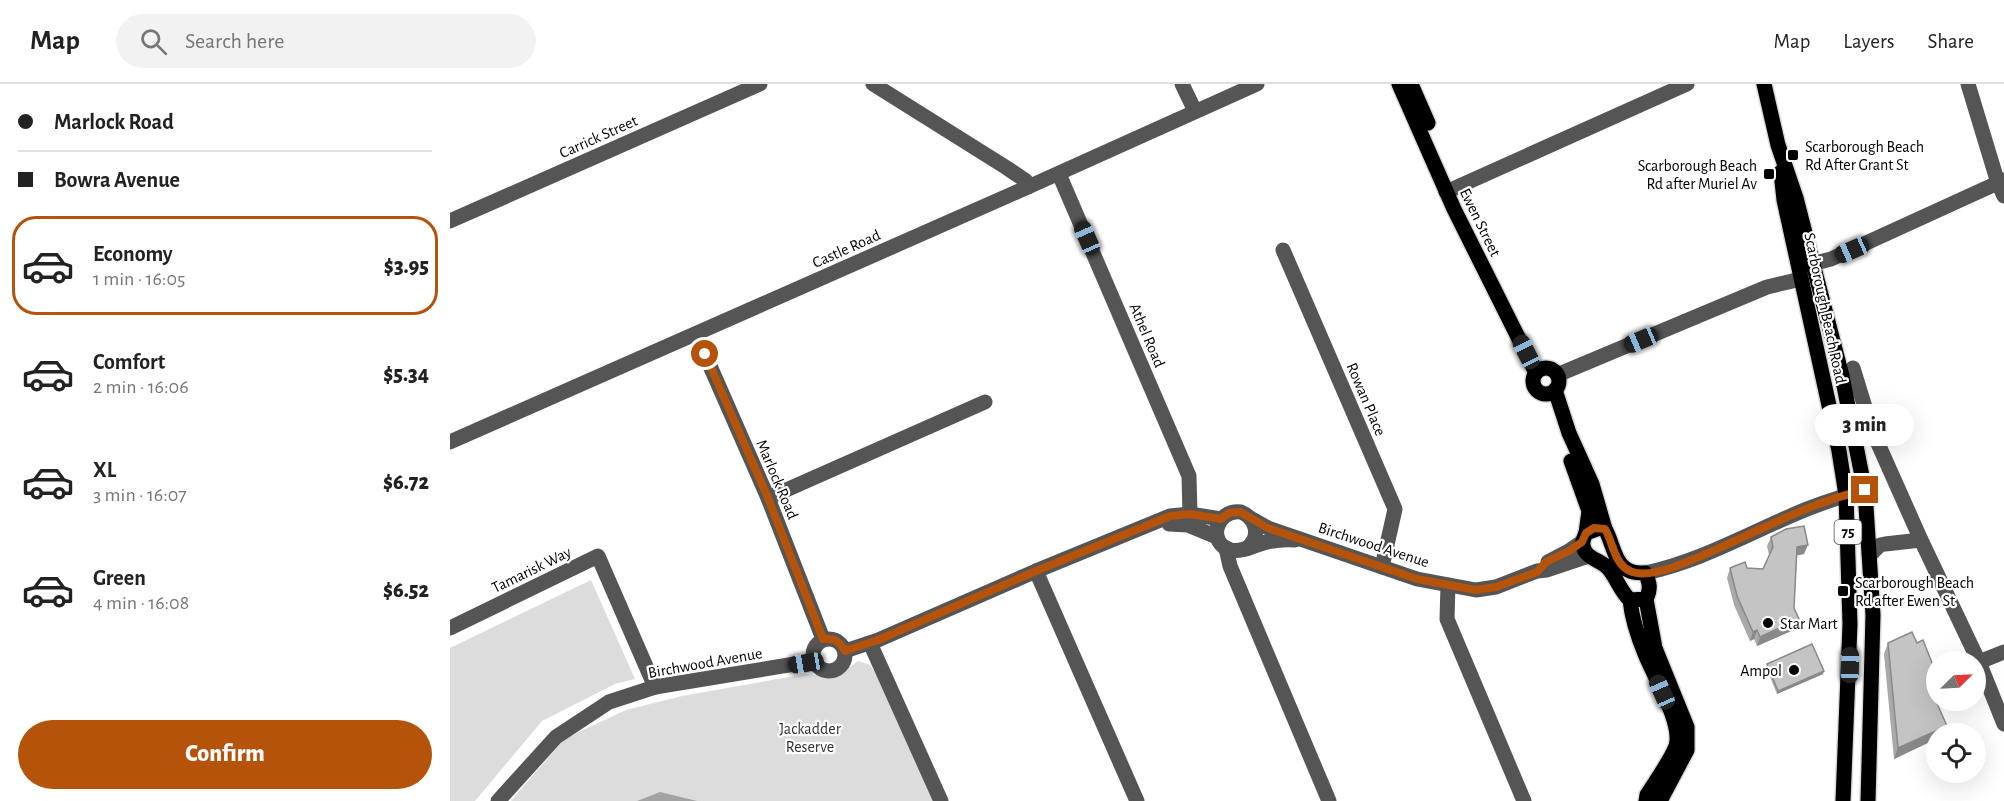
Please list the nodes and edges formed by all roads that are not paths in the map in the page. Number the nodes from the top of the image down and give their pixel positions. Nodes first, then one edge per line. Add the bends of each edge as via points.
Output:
1 (760, 84) edge
2 (873, 84) edge
3 (1182, 84) edge
4 (1257, 84) edge
5 (1400, 84) edge
6 (1411, 84) edge
7 (1687, 84) edge
8 (1764, 84) edge
9 (1968, 84) edge
10 (1195, 111) junction
11 (1059, 174) junction
12 (2002, 186) edge
13 (1028, 187) junction
14 (1451, 190) junction
15 (450, 221) edge
16 (1283, 250) dead end
17 (1804, 270) junction
18 (696, 334) junction
19 (1853, 368) dead end
20 (1540, 371) junction
21 (1553, 386) junction
22 (985, 402) dead end
23 (450, 442) edge
24 (1865, 490) junction
25 (1846, 495) junction
26 (768, 498) junction
27 (1190, 514) junction
28 (1221, 519) junction
29 (1252, 519) junction
30 (1147, 525) junction
31 (1605, 529) junction
32 (1304, 540) junction
33 (1921, 540) junction
34 (1222, 542) junction
35 (1586, 544) junction
36 (1245, 549) junction
37 (1870, 555) junction
38 (1382, 567) junction
39 (1672, 568) junction
40 (1036, 571) junction
41 (1645, 573) junction
42 (1238, 584) junction
43 (1448, 585) junction
44 (1648, 595) junction
45 (1629, 600) junction
46 (450, 628) edge
47 (823, 639) junction
48 (870, 642) junction
49 (845, 651) junction
50 (1974, 651) edge
51 (2004, 652) edge
52 (1986, 659) edge
53 (813, 661) junction
54 (1986, 679) edge
55 (655, 687) junction
56 (2004, 724) edge
57 (1870, 742) junction
58 (498, 801) edge
59 (941, 801) edge
60 (1137, 801) edge
61 (1329, 801) edge
62 (1524, 801) edge
63 (1647, 801) edge
64 (1660, 801) edge
65 (1843, 801) edge
66 (1868, 801) edge
67 (1874, 801) edge

1 - 15 street, Carrick Street
2 - 13 street via 1007,168 1026,181
3 - 10 street
4 - 10 street, Castle Road
5 - 14 main road, Ewen Street
6 - 14 main road, Ewen Street
7 - 14 street
8 - 17 main road, Scarborough Beach Road / 75 via 1778,145 1784,200
9 - 12 street
10 - 11 street, Castle Road
11 - 13 street, Castle Road
11 - 27 street, Athel Road via 1189,476
12 - 17 street
13 - 18 street, Castle Road
14 - 20 main road, Ewen Street
16 - 38 street, Rowan Place via 1395,509
17 - 21 street
17 - 24 main road, Scarborough Beach Road / 75 via 1842,376
17 - 25 main road, Scarborough Beach Road / 75
18 - 23 street, Castle Road
18 - 26 street, Marlock Road
19 - 33 street via 1872,430
20 - 21 main road via 1551,369
20 - 21 main road, Ewen Street via 1534,384 1538,391
21 - 31 main road via 1592,484
21 - 35 main road via 1589,511
22 - 26 street
24 - 25 street
24 - 37 main road, Scarborough Beach Road / 75
25 - 39 street
25 - 65 main road, Scarborough Beach Road / 75 via 1850,624
26 - 47 street, Marlock Road
27 - 28 street, Birchwood Avenue
27 - 30 street, Birchwood Avenue via 1170,516
28 - 29 street, Birchwood Avenue via 1236,511
28 - 34 street via 1217,526
29 - 32 street, Birchwood Avenue
29 - 36 street via 1255,537
30 - 34 street, Birchwood Avenue via 1188,525
30 - 40 street, Birchwood Avenue
31 - 35 main road via 1594,528
31 - 41 main road via 1619,563 1630,571
32 - 36 street, Birchwood Avenue via 1281,539
32 - 38 street, Birchwood Avenue
33 - 37 street via 1880,545
33 - 50 street
34 - 36 street, Birchwood Avenue via 1233,551
34 - 42 street
35 - 43 street, Birchwood Avenue via 1547,570 1496,587 1476,590
35 - 45 main road via 1607,566
36 - 42 street via 1239,561
37 - 57 main road, Scarborough Beach Road / 75 via 1873,615
38 - 43 street, Birchwood Avenue
39 - 41 street
39 - 44 street
40 - 48 street, Birchwood Avenue
40 - 60 street
41 - 44 main road
42 - 61 street
43 - 62 street via 1447,619
44 - 45 main road
44 - 64 main road via 1655,648 1687,727 1687,750
45 - 63 main road via 1644,653 1677,730 1676,746
46 - 55 street, Tamarisk Way via 598,556
47 - 49 street via 839,642
47 - 53 street via 812,652
48 - 49 street, Birchwood Avenue
48 - 59 street
49 - 53 street, Birchwood Avenue via 841,667 832,672 823,671
51 - 52 street
53 - 55 street, Birchwood Avenue
54 - 56 street
55 - 58 street, Birchwood Avenue via 609,702 556,737
57 - 66 main road, Scarborough Beach Road / 75
57 - 67 main road

